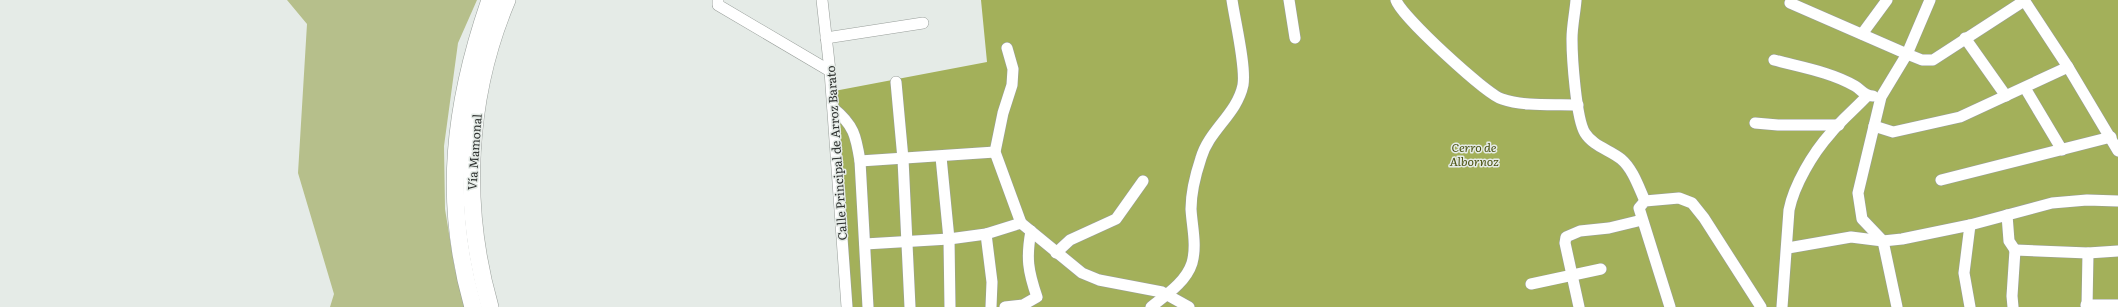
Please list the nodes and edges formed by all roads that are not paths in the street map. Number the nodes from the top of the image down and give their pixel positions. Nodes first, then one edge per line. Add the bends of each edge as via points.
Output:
1 (490, 0) edge
2 (507, 0) edge
3 (718, 0) edge
4 (822, 0) edge
5 (1232, 0) edge
6 (1289, 0) edge
7 (1396, 0) edge
8 (1576, 0) edge
9 (1887, 0) edge
10 (1930, 0) edge
11 (2024, 0) edge
12 (1790, 3) dead end
13 (922, 23) dead end
14 (1862, 34) junction
15 (826, 38) junction
16 (1296, 38) dead end
17 (1965, 38) junction
18 (1007, 48) dead end
19 (1907, 54) junction
20 (1774, 60) dead end
21 (2068, 67) junction
22 (830, 71) junction
23 (896, 82) dead end
24 (2025, 88) junction
25 (1867, 96) junction
26 (2006, 96) junction
27 (1881, 97) junction
28 (1578, 105) junction
29 (833, 108) junction
30 (1755, 123) dead end
31 (1839, 125) junction
32 (1874, 126) junction
33 (2111, 137) junction
34 (2062, 150) junction
35 (2118, 151) edge
36 (995, 152) junction
37 (941, 157) junction
38 (903, 159) junction
39 (860, 161) junction
40 (1941, 180) dead end
41 (1143, 181) dead end
42 (1645, 201) junction
43 (2118, 201) edge
44 (2007, 215) junction
45 (1642, 220) junction
46 (1021, 223) junction
47 (1970, 225) junction
48 (1031, 231) junction
49 (986, 234) junction
50 (949, 239) junction
51 (907, 241) junction
52 (1883, 241) junction
53 (865, 244) junction
54 (1788, 248) junction
55 (2015, 250) junction
56 (2118, 251) edge
57 (1056, 253) junction
58 (2088, 253) junction
59 (1601, 269) dead end
60 (1573, 275) junction
61 (1531, 284) dead end
62 (1167, 294) junction
63 (2118, 305) edge
64 (2087, 306) edge
65 (473, 307) edge
66 (490, 307) edge
67 (847, 307) edge
68 (868, 307) edge
69 (910, 307) edge
70 (950, 307) edge
71 (991, 307) edge
72 (1005, 307) edge
73 (1151, 307) edge
74 (1189, 307) edge
75 (1579, 307) edge
76 (1670, 307) edge
77 (1761, 307) edge
78 (1782, 307) edge
79 (1897, 307) edge
80 (1970, 307) edge
81 (2013, 307) edge

1 - 65 main road, Vía Mamonal via 468,74 456,145 456,210 463,267
2 - 66 main road, Vía Mamonal via 483,76 473,141 471,211 482,281
3 - 22 street via 718,4
4 - 15 street, Calle Principal de Arroz Barato
5 - 62 street via 1243,83 1234,106 1207,142 1201,158 1191,208 1194,230 1192,264 1185,277
6 - 16 street
7 - 28 street via 1442,51 1493,95 1522,103
8 - 28 street via 1572,40
9 - 14 street
10 - 19 street
11 - 17 street
11 - 21 street
12 - 14 street
13 - 15 street
14 - 19 street
15 - 22 street, Calle Principal de Arroz Barato
17 - 19 street via 1933,60 1922,60
17 - 26 street
18 - 36 street via 1013,68 1012,85
19 - 27 street
20 - 25 street via 1855,86
21 - 24 street
21 - 33 street
22 - 29 street, Calle Principal de Arroz Barato
23 - 38 street
24 - 26 street
24 - 34 street
25 - 27 street
25 - 31 street
26 - 32 street via 1952,119 1893,132
27 - 32 street
28 - 42 street via 1585,133 1598,146 1622,160 1633,175
29 - 39 street via 851,125
29 - 67 street, Calle Principal de Arroz Barato
30 - 31 street
31 - 54 street via 1829,134 1792,195
32 - 52 street via 1858,193 1858,204 1862,219
33 - 34 street
33 - 35 street
34 - 40 street
36 - 37 street
36 - 46 street
37 - 38 street
37 - 50 street
38 - 39 street
38 - 51 street
39 - 53 street
41 - 57 street via 1116,219 1070,240
42 - 45 street via 1639,208
42 - 77 street via 1679,198 1692,203
43 - 44 street via 2052,203
44 - 47 street
44 - 55 street via 2009,241
45 - 60 street via 1609,228 1580,231 1566,237 1565,243
45 - 76 street
46 - 48 street
46 - 49 street
47 - 52 street
47 - 80 street via 1964,273
48 - 57 street
48 - 72 street via 1027,254 1037,297 1023,305
49 - 50 street
49 - 71 street via 992,282
50 - 51 street
50 - 70 street
51 - 53 street
51 - 69 street
52 - 54 street via 1851,237
52 - 79 street
53 - 68 street
54 - 78 street
55 - 58 street
55 - 81 street
56 - 58 street
57 - 62 street via 1082,273 1099,280 1129,284
58 - 64 street
59 - 60 street
60 - 61 street
60 - 75 street
62 - 73 street
62 - 74 street
63 - 64 street

